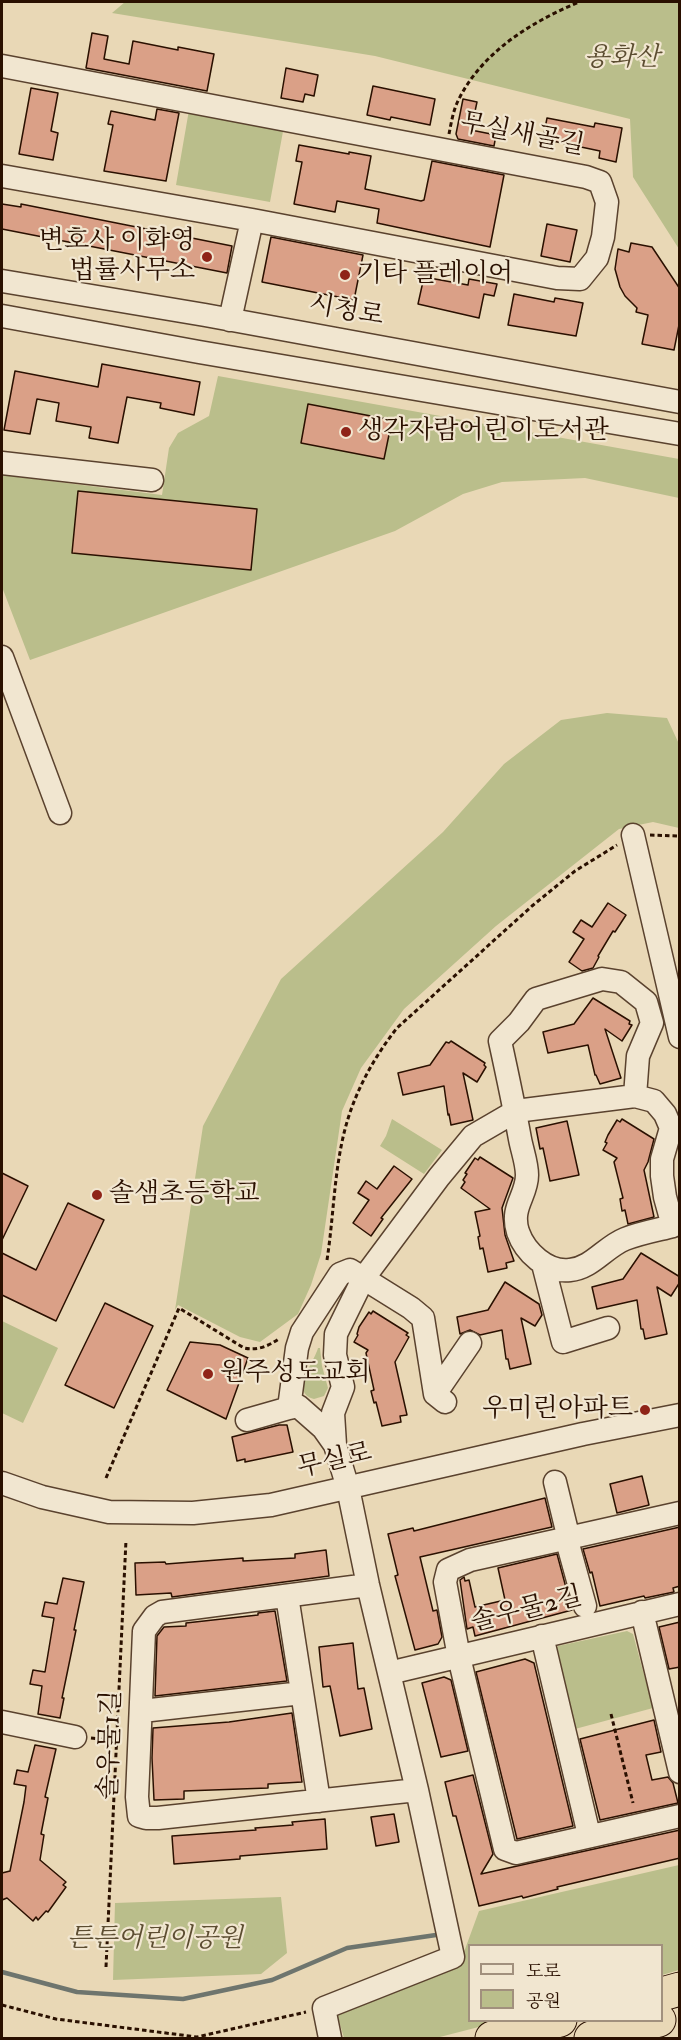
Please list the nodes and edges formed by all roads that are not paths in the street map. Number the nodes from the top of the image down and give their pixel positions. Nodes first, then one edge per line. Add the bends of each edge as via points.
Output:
1 (2, 66) edge
2 (2, 176) edge
3 (252, 220) junction
4 (2, 281) edge
5 (2, 316) edge
6 (230, 320) junction
7 (680, 402) edge
8 (680, 434) edge
9 (2, 463) edge
10 (152, 480) dead end
11 (2, 657) edge
12 (7, 691) edge
13 (60, 813) dead end
14 (633, 835) road end
15 (680, 1038) edge
16 (635, 1096) junction
17 (516, 1111) junction
18 (543, 1264) junction
19 (363, 1279) junction
20 (608, 1328) dead end
21 (470, 1343) dead end
22 (289, 1408) junction
23 (680, 1415) edge
24 (247, 1420) dead end
25 (335, 1445) junction
26 (555, 1482) dead end
27 (2, 1483) edge
28 (348, 1488) junction
29 (680, 1513) edge
30 (368, 1585) junction
31 (287, 1596) junction
32 (680, 1604) edge
33 (585, 1606) dead end
34 (642, 1612) junction
35 (542, 1636) junction
36 (459, 1657) junction
37 (389, 1673) junction
38 (302, 1693) junction
39 (142, 1711) junction
40 (2, 1722) edge
41 (75, 1737) road end
42 (680, 1772) edge
43 (417, 1790) junction
44 (319, 1801) junction
45 (680, 1816) edge
46 (589, 1835) junction
47 (680, 1989) edge
48 (663, 1994) edge
49 (680, 2015) edge
50 (663, 2019) edge
51 (552, 2022) edge
52 (652, 2022) edge
53 (330, 2038) edge
54 (492, 2038) edge
55 (591, 2038) edge

1 - 3 street, 무실새골길 via 586,177 600,182 607,202 597,258 579,279
2 - 3 street, 무실새골길
3 - 6 street
4 - 6 street, 시청로
5 - 8 street
6 - 7 street, 시청로
9 - 10 street
11 - 12 street
12 - 13 street
14 - 15 street
16 - 17 street
16 - 17 street via 638,1056 652,1023 643,998 621,982 602,979 536,999 500,1041
16 - 18 street via 654,1101 671,1128 662,1176 673,1226 625,1239 580,1268 569,1271
17 - 18 street via 527,1176 515,1218 523,1245
17 - 19 street via 473,1136
18 - 20 street via 563,1342
19 - 21 street via 423,1318 440,1398
19 - 22 street via 350,1270 340,1274 302,1332
19 - 25 street via 336,1334 335,1355 343,1387 333,1413
22 - 24 street
22 - 25 street via 298,1406
23 - 28 street, 무실로
25 - 28 street
26 - 33 street
27 - 28 street, 무실로 via 42,1497 116,1512 193,1512 271,1505
28 - 30 street
29 - 36 street via 470,1560 448,1570 445,1582
30 - 31 street, 솔우물1길
30 - 37 street
31 - 38 street
31 - 39 street, 솔우물1길 via 155,1616 144,1630
32 - 34 street, 솔우물2길
34 - 35 street, 솔우물2길
34 - 42 street
35 - 36 street, 솔우물2길
35 - 46 street
36 - 37 street, 솔우물2길
36 - 46 street via 505,1849 516,1852
37 - 43 street
38 - 39 street
38 - 44 street
39 - 44 street, 솔우물1길 via 139,1816 158,1818
40 - 41 street
43 - 44 street, 솔우물1길
43 - 53 street via 453,1957 324,2008
45 - 46 street
47 - 48 highway
49 - 50 highway
51 - 54 highway
52 - 55 highway

